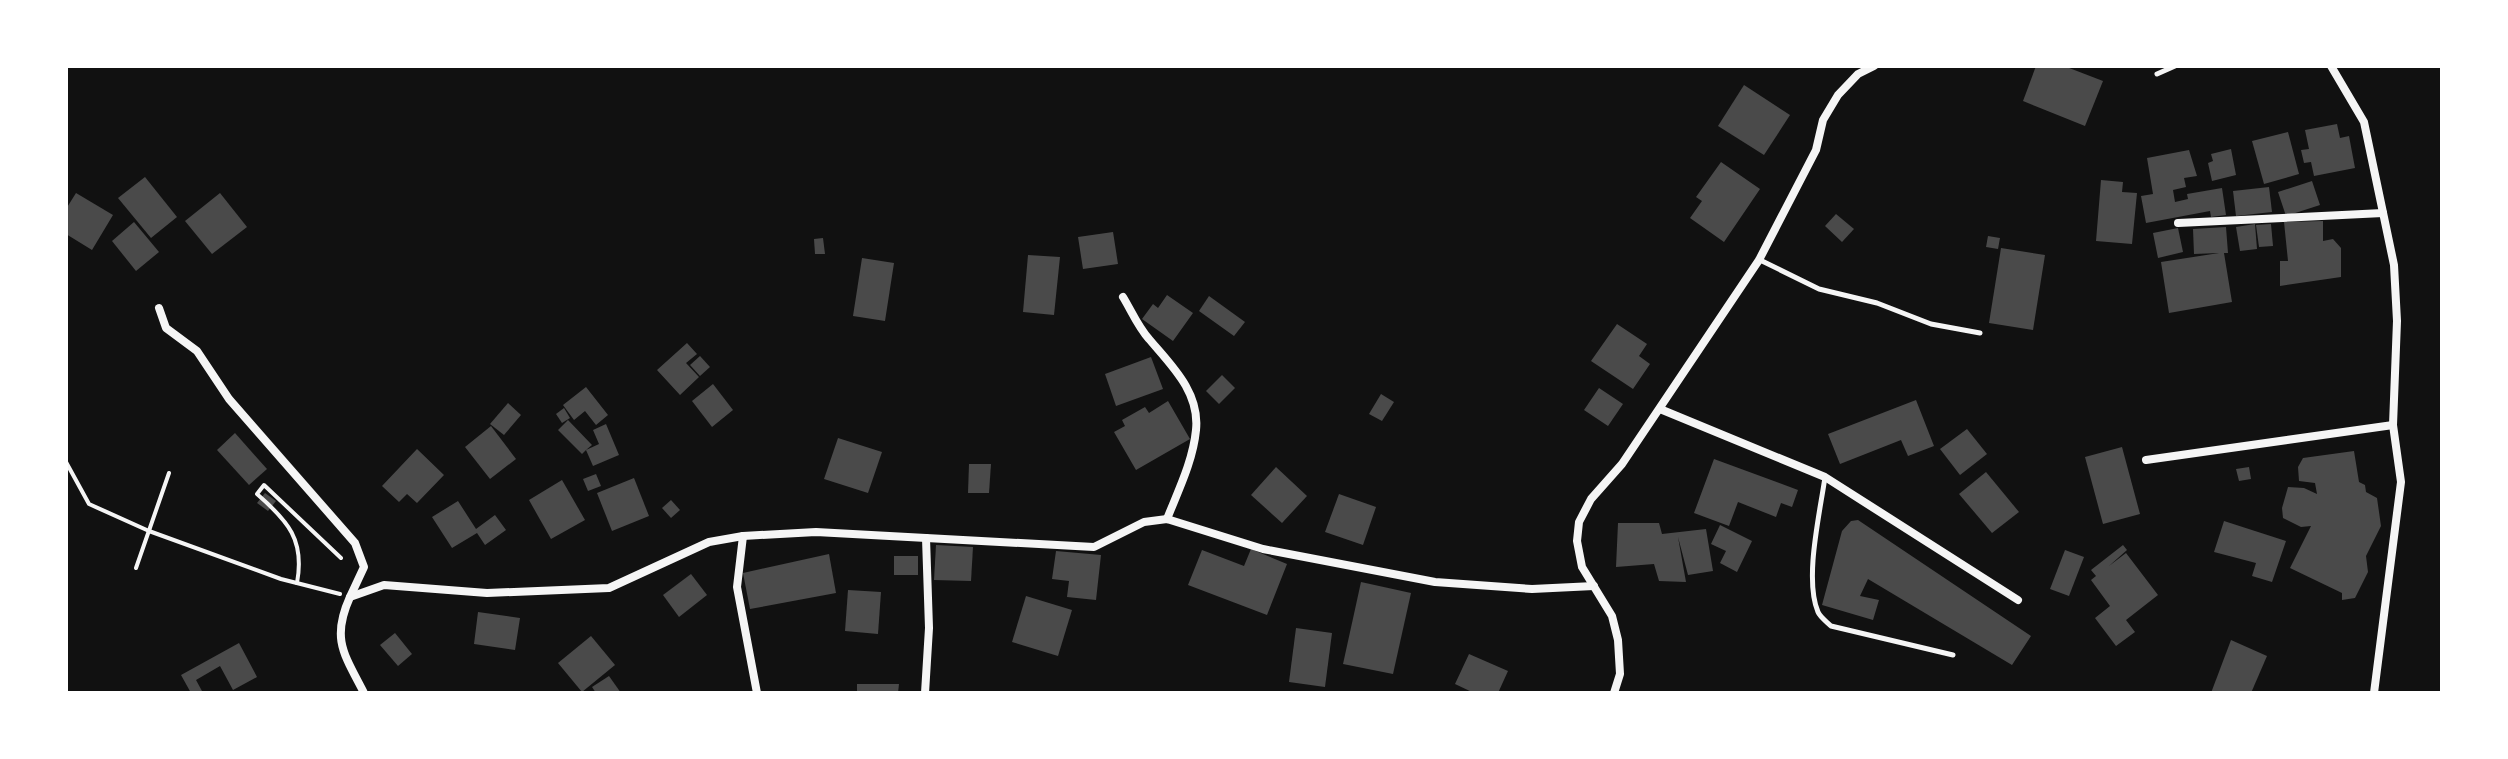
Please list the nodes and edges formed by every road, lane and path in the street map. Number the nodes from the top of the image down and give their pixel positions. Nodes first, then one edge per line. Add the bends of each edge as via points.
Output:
1 (1874, 66) edge
2 (2175, 66) edge
3 (2331, 66) edge
4 (2157, 74) dead end
5 (2383, 213) junction
6 (2178, 223) dead end
7 (1759, 260) junction
8 (1123, 297) dead end
9 (159, 308) dead end
10 (1980, 333) dead end
11 (1660, 409) junction
12 (2393, 425) junction
13 (2146, 460) dead end
14 (66, 462) edge
15 (169, 473) dead end
16 (1825, 477) junction
17 (1167, 519) junction
18 (149, 531) junction
19 (743, 536) junction
20 (926, 538) junction
21 (341, 558) dead end
22 (136, 568) dead end
23 (297, 583) junction
24 (1594, 586) junction
25 (350, 597) junction
26 (2018, 600) dead end
27 (1953, 655) dead end
28 (364, 693) edge
29 (757, 693) edge
30 (925, 693) edge
31 (1614, 693) edge
32 (2374, 693) edge

1 - 7 street via 1858,74 1830,108 1816,150
2 - 4 lane
3 - 5 street via 2364,122
5 - 6 street
5 - 12 street via 2394,265 2397,321
7 - 10 lane via 1819,289 1931,324
7 - 11 street
8 - 17 street via 1191,393 1197,427
9 - 25 street via 166,328 197,351 229,399 355,543 364,567
11 - 16 street
11 - 24 street via 1579,522 1582,567
12 - 13 street
12 - 32 street via 2401,482
14 - 18 path via 89,504
15 - 18 path
16 - 26 street
16 - 27 lane via 1816,543 1818,614 1831,626
17 - 20 street via 1144,522 1094,547
17 - 24 street via 1263,549 1435,582 1532,589
18 - 22 path
18 - 23 path
19 - 20 street via 816,532
19 - 25 street via 709,542 609,588 487,593 384,585
19 - 29 street via 737,587
20 - 30 street
21 - 23 path via 264,485 257,494 287,520 302,559
23 - 25 path
24 - 31 street via 1612,616 1618,640 1620,674
25 - 28 street via 338,623

